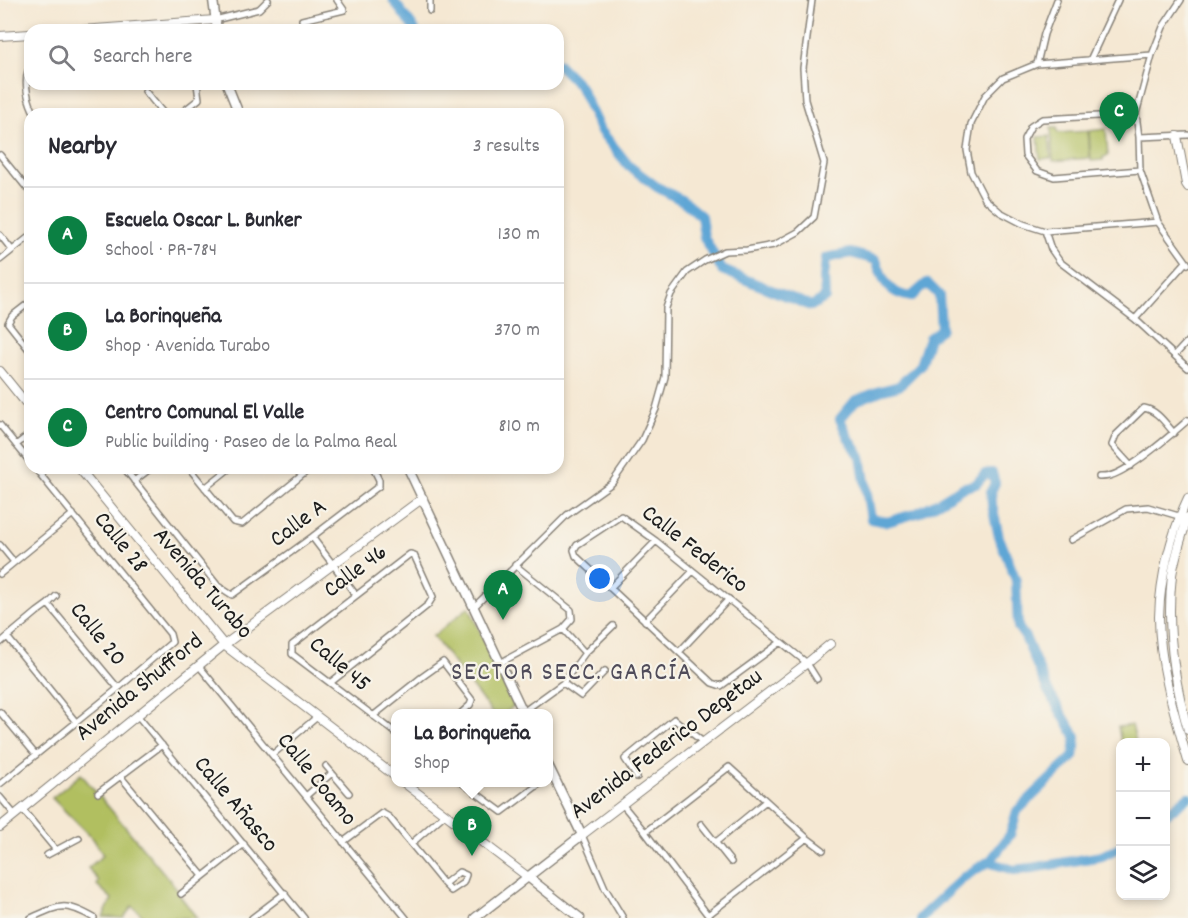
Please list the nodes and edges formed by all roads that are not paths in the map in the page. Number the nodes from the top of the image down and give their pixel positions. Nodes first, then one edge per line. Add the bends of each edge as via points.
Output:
1 (213, 0) edge
2 (268, 0) edge
3 (337, 0) edge
4 (430, 0) edge
5 (812, 0) edge
6 (1057, 0) edge
7 (1119, 0) edge
8 (1181, 0) edge
9 (430, 11) dead end
10 (215, 20) junction
11 (302, 20) dead end
12 (162, 24) edge
13 (216, 24) edge
14 (24, 34) edge
15 (0, 36) edge
16 (1152, 55) junction
17 (1090, 60) junction
18 (1037, 64) junction
19 (28, 90) edge
20 (198, 90) edge
21 (229, 90) edge
22 (145, 92) dead end
23 (32, 108) edge
24 (159, 108) edge
25 (188, 108) edge
26 (237, 108) edge
27 (1136, 114) junction
28 (1188, 135) edge
29 (1177, 136) junction
30 (1139, 137) junction
31 (0, 155) edge
32 (1140, 170) junction
33 (24, 185) edge
34 (1188, 187) edge
35 (1158, 222) junction
36 (1045, 231) junction
37 (0, 235) edge
38 (24, 241) edge
39 (12, 250) junction
40 (0, 260) edge
41 (1187, 263) edge
42 (24, 307) edge
43 (1135, 319) junction
44 (1188, 341) edge
45 (24, 343) edge
46 (1175, 355) junction
47 (1188, 368) edge
48 (0, 371) edge
49 (24, 401) edge
50 (1188, 420) edge
51 (0, 425) edge
52 (1174, 433) junction
53 (24, 439) edge
54 (16, 445) junction
55 (24, 455) edge
56 (1131, 466) junction
57 (40, 474) edge
58 (84, 474) edge
59 (129, 474) edge
60 (143, 474) edge
61 (194, 474) edge
62 (223, 474) edge
63 (304, 474) edge
64 (376, 474) edge
65 (411, 474) edge
66 (1099, 477) dead end
67 (134, 481) junction
68 (206, 488) junction
69 (423, 498) junction
70 (1188, 498) edge
71 (73, 514) junction
72 (1185, 517) edge
73 (312, 537) junction
74 (1071, 540) dead end
75 (656, 541) junction
76 (0, 545) edge
77 (14, 562) junction
78 (334, 564) junction
79 (515, 565) junction
80 (693, 571) junction
81 (0, 574) edge
82 (610, 588) junction
83 (356, 595) junction
84 (56, 596) dead end
85 (729, 599) junction
86 (48, 604) junction
87 (474, 607) junction
88 (645, 621) junction
89 (613, 626) dead end
90 (562, 629) junction
91 (8, 638) junction
92 (781, 642) junction
93 (0, 643) edge
94 (830, 644) dead end
95 (225, 645) junction
96 (292, 645) joint
97 (679, 651) junction
98 (585, 653) junction
99 (500, 663) junction
100 (807, 663) junction
101 (199, 666) junction
102 (604, 670) dead end
103 (817, 679) dead end
104 (330, 683) junction
105 (563, 683) junction
106 (118, 688) junction
107 (466, 709) edge
108 (521, 709) edge
109 (528, 709) edge
110 (0, 712) edge
111 (137, 715) junction
112 (373, 716) junction
113 (317, 717) junction
114 (76, 722) junction
115 (391, 729) edge
116 (1188, 730) edge
117 (703, 742) junction
118 (162, 745) junction
119 (36, 755) junction
120 (272, 755) junction
121 (1188, 761) edge
122 (326, 766) dead end
123 (332, 773) junction
124 (391, 773) edge
125 (121, 777) junction
126 (638, 777) dead end
127 (553, 778) edge
128 (0, 784) edge
129 (408, 787) edge
130 (467, 787) edge
131 (536, 787) edge
132 (98, 793) dead end
133 (349, 793) dead end
134 (306, 796) junction
135 (0, 797) edge
136 (766, 801) junction
137 (621, 804) junction
138 (22, 809) junction
139 (445, 814) junction
140 (15, 815) junction
141 (701, 824) dead end
142 (0, 827) edge
143 (645, 832) junction
144 (582, 835) junction
145 (79, 838) dead end
146 (807, 838) junction
147 (343, 842) junction
148 (716, 842) junction
149 (412, 843) junction
150 (244, 844) junction
151 (56, 850) junction
152 (823, 850) dead end
153 (47, 855) dead end
154 (731, 862) dead end
155 (203, 876) junction
156 (528, 877) junction
157 (444, 884) dead end
158 (285, 893) junction
159 (181, 894) dead end
160 (709, 916) edge
161 (31, 918) edge
162 (94, 918) edge
163 (252, 918) edge
164 (304, 918) edge
165 (406, 918) edge
166 (475, 918) edge
167 (580, 918) edge
168 (623, 918) edge

1 - 10 main road
2 - 10 street via 259,9
3 - 11 street via 344,10
4 - 9 street
5 - 79 street via 803,68 806,99 824,163 814,217 798,232 774,245 725,251 687,272 666,308 664,377 642,440 612,483 567,515
6 - 18 street
7 - 17 street
8 - 16 street via 1163,27
10 - 12 street
10 - 13 main road
14 - 15 street
16 - 17 street
16 - 27 street
17 - 18 street
18 - 36 street via 1003,78 985,96 971,124 967,150 971,172 985,199 1000,212
19 - 23 street
20 - 25 street via 199,99
21 - 26 main road
22 - 24 street
27 - 30 street
27 - 32 street via 1042,119 1031,126 1024,139 1025,155 1037,171 1054,177
28 - 29 street
29 - 30 street
29 - 34 street
30 - 32 street
31 - 33 street
32 - 35 street
35 - 36 street
35 - 41 street
36 - 43 street via 1060,262
37 - 39 street
38 - 39 street
39 - 40 street
41 - 43 street
42 - 45 street via 8,323
43 - 46 street
44 - 46 street
46 - 47 street
48 - 49 street
50 - 52 street
51 - 54 street
52 - 56 street
52 - 56 street via 1159,416 1144,408 1116,435 1112,445
53 - 54 street
54 - 55 street
56 - 66 street
57 - 71 street, Calle 28
58 - 95 street, Avenida Turabo
59 - 67 street
60 - 67 street
61 - 68 street
62 - 68 street
63 - 68 street via 242,524 234,522
64 - 73 street, Calle A via 379,486
65 - 69 main road
67 - 73 street, Calle A via 218,586 232,595
69 - 78 street, Avenida Shufford
69 - 87 main road
70 - 72 street
71 - 77 street
71 - 106 street, Calle 28 via 170,634 172,642
72 - 74 street via 1148,507 1126,509
72 - 116 street via 1173,574 1170,614 1174,670
72 - 121 street via 1165,567 1159,620 1170,697
73 - 78 street
75 - 80 street, Calle Federico
75 - 82 street
75 - 82 street, Calle Federico via 621,516 576,545 576,556
76 - 77 street
77 - 81 street
78 - 83 street
78 - 95 street, Avenida Shufford
79 - 87 street
79 - 90 street via 572,609 572,619
80 - 85 street, Calle Federico
80 - 88 street
82 - 88 street, Calle Federico
83 - 96 street, Calle 46
83 - 104 street, Calle 46 via 410,554 414,555 433,597
84 - 86 street
85 - 92 street, Calle Federico
85 - 97 street
86 - 91 street
86 - 106 street, Calle 20
87 - 99 main road
88 - 97 street, Calle Federico
89 - 98 street
90 - 98 street
90 - 99 street
91 - 93 street
91 - 114 street
92 - 97 street, Calle Federico via 722,686 712,683
92 - 100 street, Calle Federico
94 - 100 street, Avenida Federico Degetau
95 - 101 street, Avenida Shufford
95 - 113 street, Avenida Turabo
96 - 104 street, Calle 45 via 292,654
98 - 105 street
99 - 108 main road
100 - 103 street, Calle Federico
100 - 117 street, Avenida Federico Degetau
101 - 111 street, Avenida Shufford
101 - 120 street, Calle Coamo
102 - 105 street via 580,696
104 - 112 street, Calle 45
105 - 109 street
106 - 114 street
107 - 112 street via 472,700 443,662
110 - 119 street
111 - 118 street, Calle Añasco
111 - 138 street, Avenida Shufford
112 - 115 street, Calle 45
113 - 120 street
113 - 124 street, Avenida Turabo
114 - 119 street
117 - 126 street via 674,719 625,759
117 - 137 street, Avenida Federico Degetau
118 - 125 street
118 - 150 street, Calle Añasco
119 - 128 street
120 - 134 street, Calle Coamo
122 - 123 street
123 - 133 street
123 - 134 street
125 - 132 street
125 - 155 street
127 - 144 main road
129 - 139 street
130 - 131 street via 502,812
134 - 147 street, Calle Coamo
135 - 140 street
136 - 143 street via 729,767
136 - 146 street
136 - 148 street
137 - 143 street
137 - 144 street, Avenida Federico Degetau
138 - 140 street, Avenida Shufford
138 - 151 street
139 - 149 street
139 - 156 street
140 - 142 street, Avenida Shufford
141 - 148 street
143 - 160 street
144 - 156 main road, Avenida Federico Degetau
144 - 168 street
145 - 151 street
146 - 152 street
146 - 160 street
147 - 149 street via 382,813
147 - 165 street, Calle Coamo
148 - 154 street
149 - 157 street
150 - 155 street
150 - 158 street, Calle Añasco
151 - 153 street
155 - 159 street
156 - 166 main road, Avenida Federico Degetau
156 - 167 main road
158 - 163 street
158 - 164 street, Calle Añasco
161 - 162 street via 65,906

